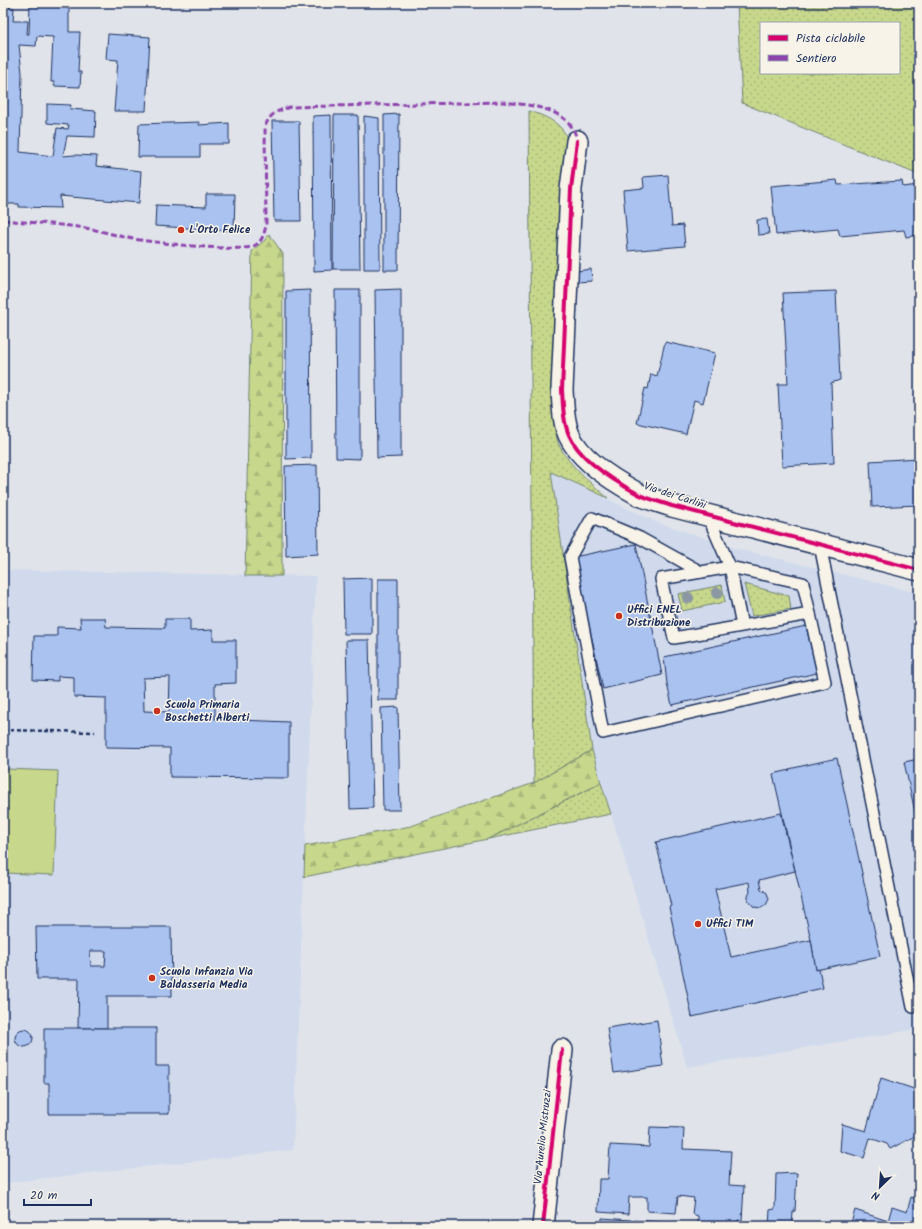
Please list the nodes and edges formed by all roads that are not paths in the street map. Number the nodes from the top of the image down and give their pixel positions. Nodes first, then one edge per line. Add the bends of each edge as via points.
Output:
1 (577, 142) dead end
2 (708, 516) junction
3 (820, 545) junction
4 (730, 567) junction
5 (919, 570) edge
6 (701, 572) junction
7 (810, 614) junction
8 (742, 626) junction
9 (913, 1007) dead end
10 (562, 1050) dead end
11 (543, 1226) edge

1 - 2 street, Via dei Carlini via 572,189 562,390 563,413 569,435 579,452 595,466 639,494
2 - 3 street, Via dei Carlini
2 - 4 lane
3 - 5 street, Via dei Carlini
3 - 9 lane
4 - 6 lane
4 - 7 lane via 803,583
4 - 8 lane
6 - 7 lane via 640,538 592,518 570,557 603,733 825,682
6 - 8 lane via 661,579 674,638
7 - 8 lane
10 - 11 street, Via Aurelio Mistruzzi

